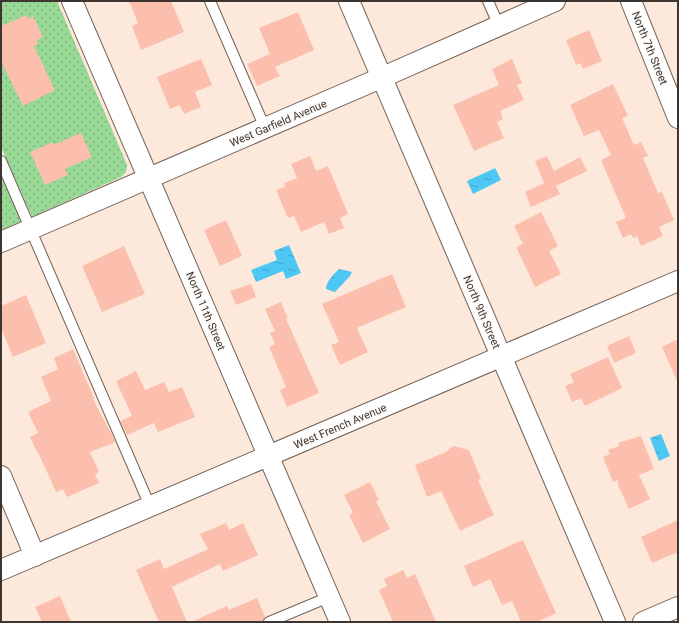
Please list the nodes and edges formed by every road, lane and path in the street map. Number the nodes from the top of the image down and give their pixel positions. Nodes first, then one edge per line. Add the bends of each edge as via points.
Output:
1 (72, 1) edge
2 (210, 1) edge
3 (349, 1) edge
4 (488, 1) edge
5 (555, 1) edge
6 (631, 1) edge
7 (499, 26) junction
8 (383, 78) junction
9 (678, 118) edge
10 (265, 128) junction
11 (1, 161) edge
12 (149, 178) junction
13 (32, 229) junction
14 (1, 242) edge
15 (678, 281) edge
16 (502, 358) junction
17 (267, 456) junction
18 (1, 476) edge
19 (150, 506) junction
20 (35, 556) junction
21 (1, 570) edge
22 (329, 597) junction
23 (678, 607) edge
24 (270, 622) edge
25 (340, 622) edge
26 (615, 622) edge
27 (643, 622) edge

1 - 12 street, North 11th Street
2 - 10 lane
3 - 8 street, North 9th Street
4 - 7 lane
5 - 7 street, West Garfield Avenue
6 - 9 street, North 7th Street
7 - 8 street, West Garfield Avenue
8 - 10 street, West Garfield Avenue
8 - 16 street, North 9th Street
10 - 12 street, West Garfield Avenue
11 - 13 lane
12 - 13 street, West Garfield Avenue
12 - 17 street, North 11th Street
13 - 14 street, West Garfield Avenue
13 - 19 lane
15 - 16 street, West French Avenue
16 - 17 street, West French Avenue
16 - 26 street, North 9th Street
17 - 19 street, West French Avenue
17 - 22 street, North 11th Street
18 - 20 street
19 - 20 street, West French Avenue
20 - 21 street, West French Avenue
22 - 24 lane
22 - 25 street, North 11th Street
23 - 27 street

